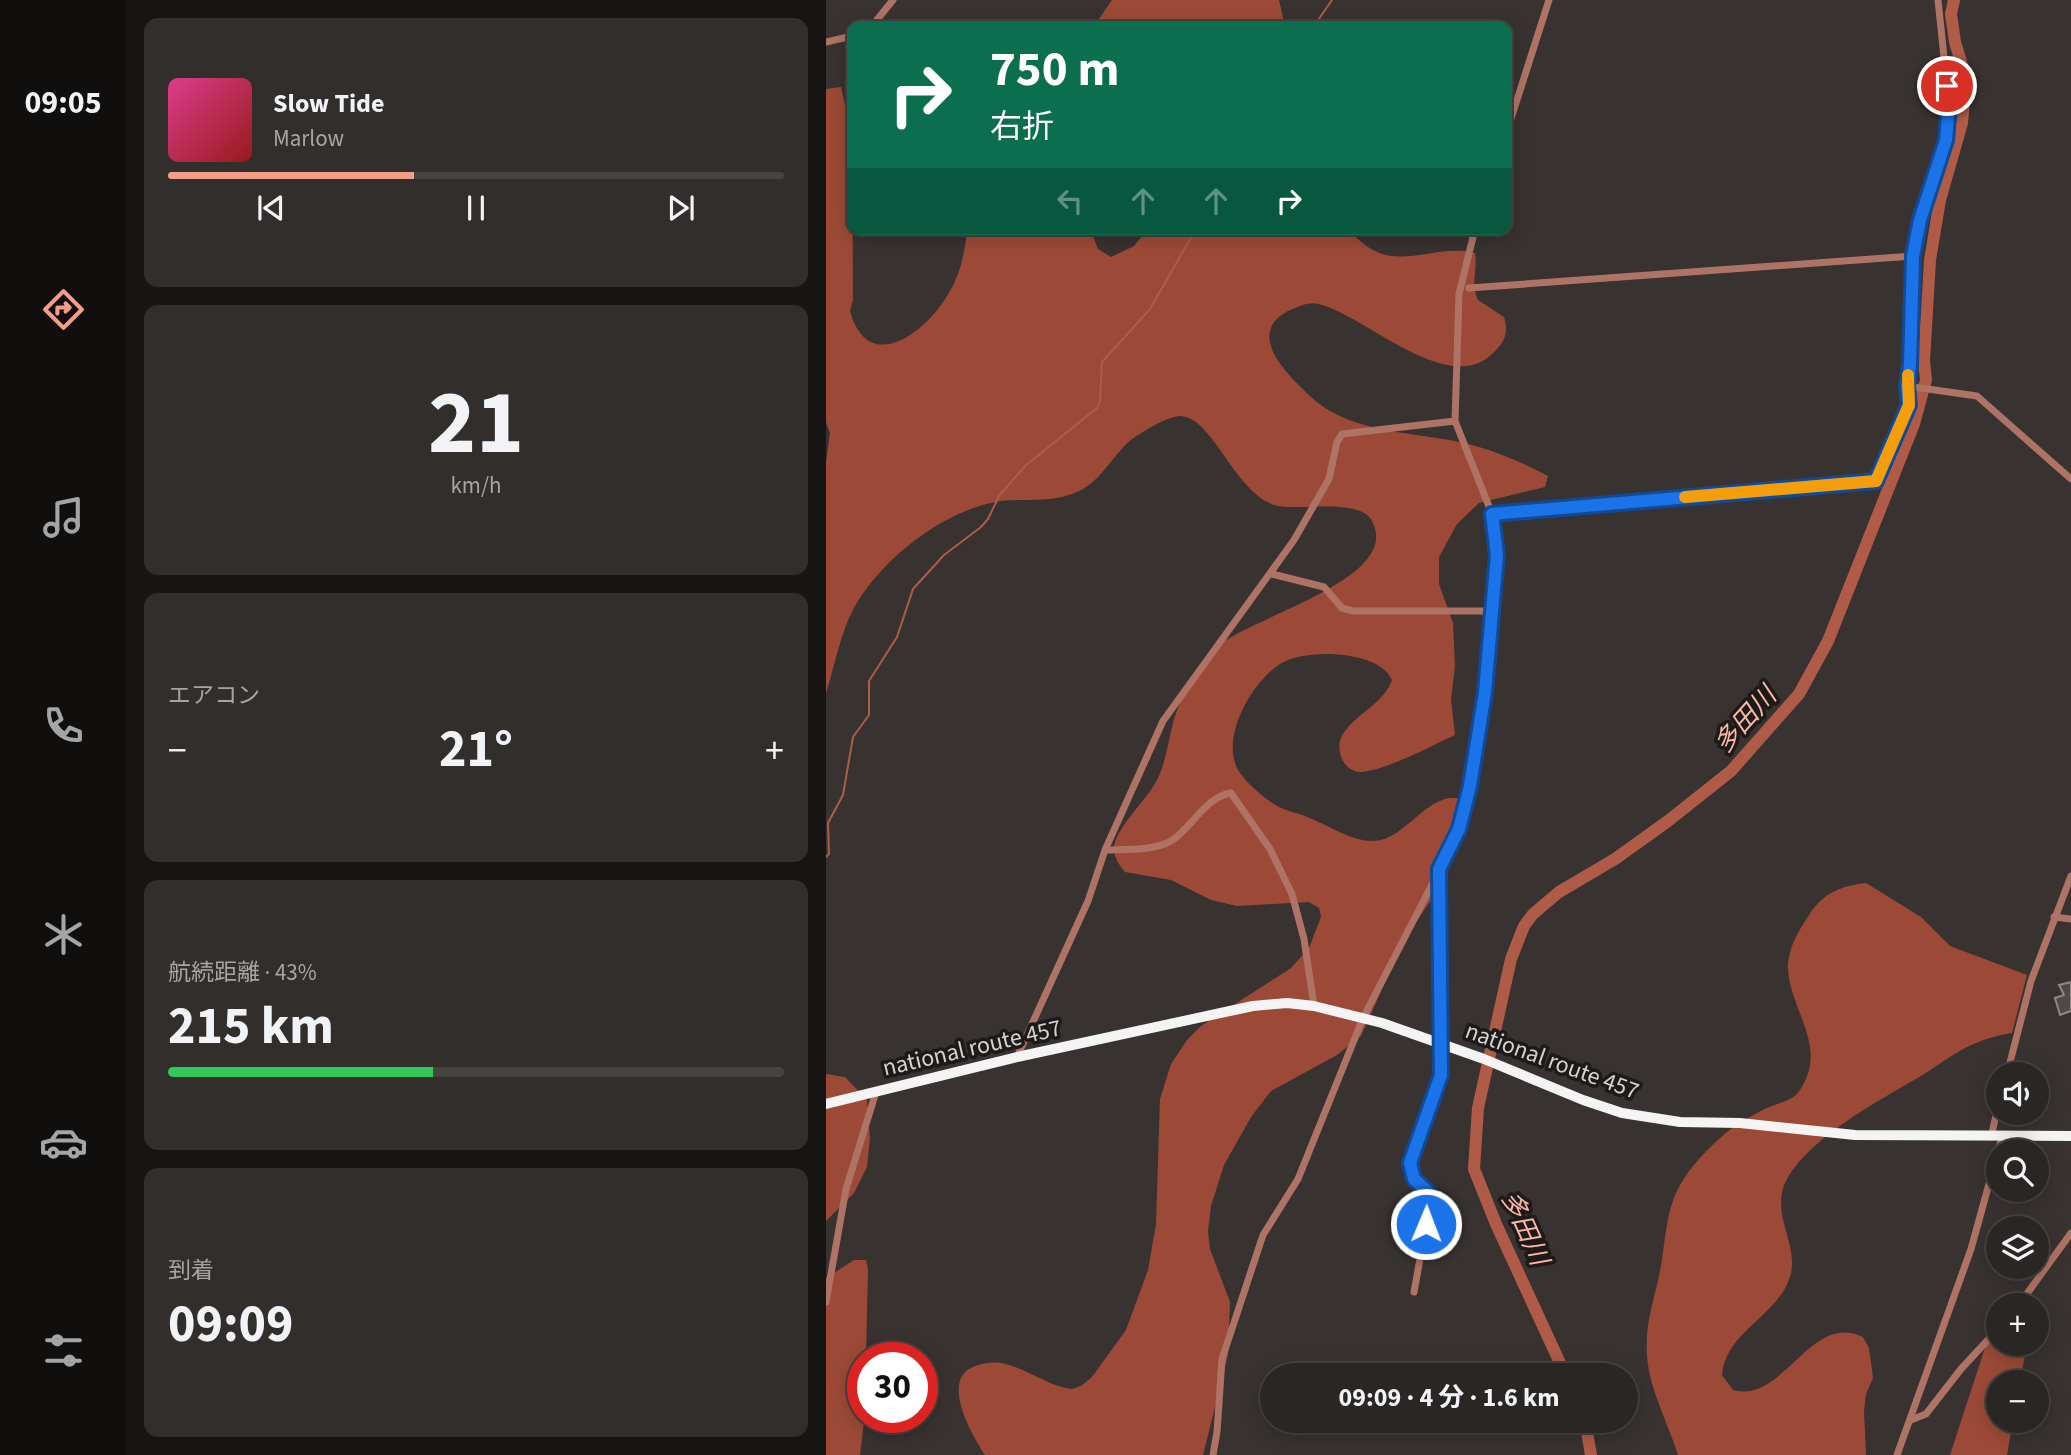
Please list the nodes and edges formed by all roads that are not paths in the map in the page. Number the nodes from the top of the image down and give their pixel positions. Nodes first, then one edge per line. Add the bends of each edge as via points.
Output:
1 (893, 0) edge
2 (1549, 0) edge
3 (1938, 0) edge
4 (886, 4) edge
5 (875, 21) edge
6 (847, 37) edge
7 (826, 42) edge
8 (1512, 115) edge
9 (1474, 235) edge
10 (1913, 256) junction
11 (1469, 288) dead end
12 (1907, 386) junction
13 (1455, 421) junction
14 (2071, 478) edge
15 (1492, 514) junction
16 (1272, 574) junction
17 (1492, 611) junction
18 (1105, 850) junction
19 (1439, 869) junction
20 (2071, 876) edge
21 (2054, 917) junction
22 (2071, 919) edge
23 (1314, 1006) junction
24 (1363, 1018) junction
25 (1441, 1043) junction
26 (1017, 1057) junction
27 (2010, 1062) edge
28 (876, 1092) junction
29 (826, 1104) edge
30 (1997, 1125) edge
31 (2071, 1136) edge
32 (1996, 1137) junction
33 (2071, 1233) edge
34 (1414, 1292) dead end
35 (2027, 1293) edge
36 (826, 1302) edge
37 (1986, 1342) edge
38 (1911, 1420) junction
39 (1213, 1455) edge
40 (1897, 1455) edge

1 - 4 street
2 - 8 street
3 - 10 street via 1949,123
4 - 5 street
6 - 7 street
9 - 13 street via 1459,294
10 - 11 street
10 - 12 street
12 - 14 street via 1966,393 1984,401
12 - 15 street via 1909,405 1876,481
13 - 15 street
13 - 16 street via 1342,434 1329,479
15 - 17 street via 1497,555
16 - 17 street via 1324,587 1342,608 1353,611
16 - 18 street via 1172,707
17 - 19 street via 1470,786 1459,829
18 - 23 street via 1170,842 1217,799 1231,793 1269,849 1292,894
18 - 26 street via 1088,901
19 - 24 street
19 - 25 street
20 - 21 street
21 - 22 street
21 - 27 street
23 - 24 highway, national route 457
23 - 26 highway, national route 457 via 1253,1006
24 - 25 highway, national route 457
24 - 39 street via 1298,1180 1263,1235 1233,1321 1222,1359
25 - 32 highway, national route 457 via 1622,1113 1680,1122 1855,1135
25 - 34 street via 1441,1075 1410,1163 1430,1204
26 - 28 highway, national route 457
28 - 29 highway, national route 457
28 - 36 street via 846,1189
30 - 32 street
31 - 32 highway, national route 457
32 - 38 street via 1971,1249
33 - 35 street
37 - 38 street via 1926,1414
38 - 40 street

